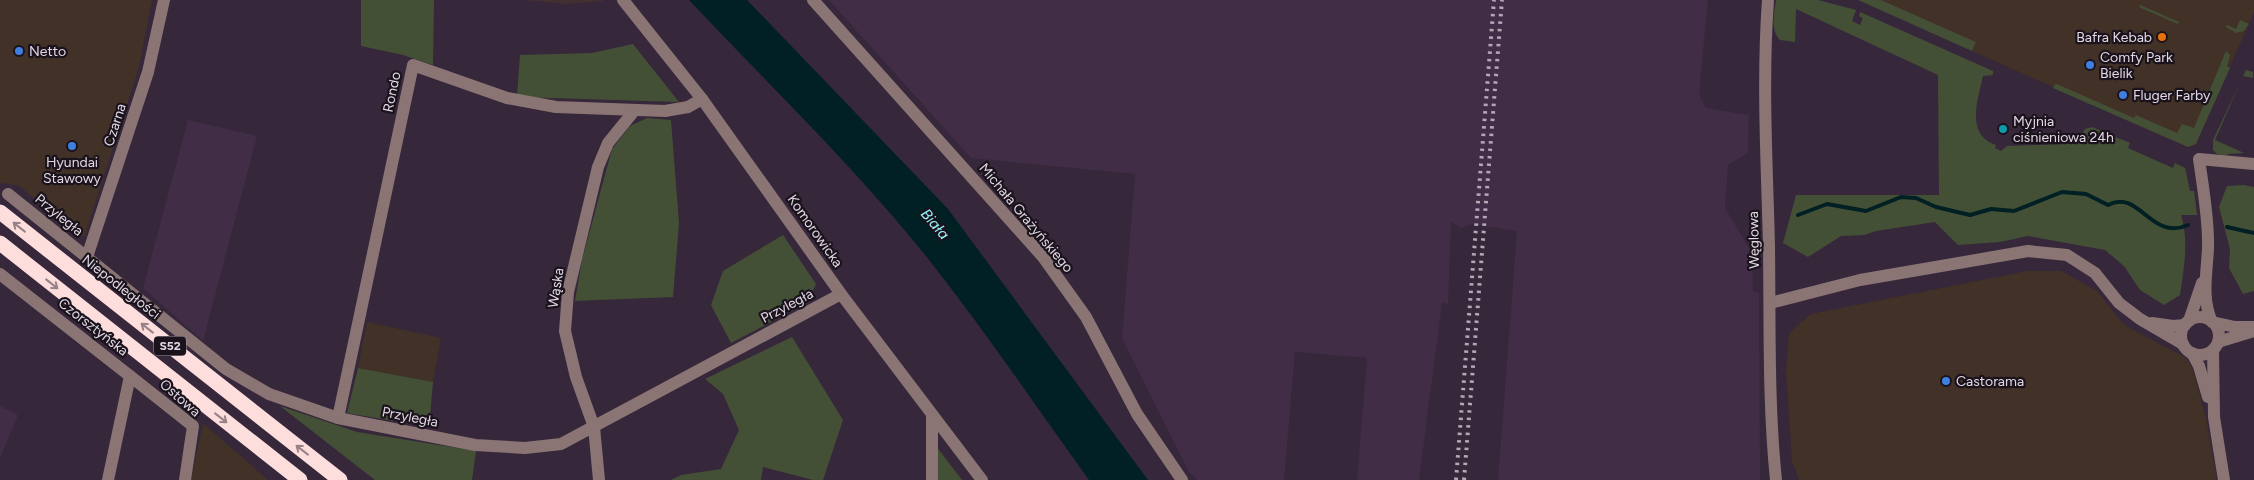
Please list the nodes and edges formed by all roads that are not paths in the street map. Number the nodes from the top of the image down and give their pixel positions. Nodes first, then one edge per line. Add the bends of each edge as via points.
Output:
1 (164, 0) edge
2 (623, 0) edge
3 (813, 0) edge
4 (1768, 0) edge
5 (702, 99) junction
6 (634, 112) junction
7 (2254, 164) edge
8 (8, 194) dead end
9 (0, 212) edge
10 (0, 243) edge
11 (87, 257) junction
12 (2205, 271) junction
13 (0, 274) edge
14 (841, 294) junction
15 (1770, 303) junction
16 (2140, 319) junction
17 (2212, 322) junction
18 (2187, 323) junction
19 (2254, 327) edge
20 (2254, 331) edge
21 (2183, 344) junction
22 (2216, 346) junction
23 (2192, 354) junction
24 (130, 376) junction
25 (932, 415) junction
26 (2214, 416) junction
27 (338, 418) junction
28 (594, 427) junction
29 (108, 480) edge
30 (185, 480) edge
31 (300, 480) edge
32 (340, 480) edge
33 (599, 480) edge
34 (932, 480) edge
35 (982, 480) edge
36 (1182, 480) edge
37 (1776, 480) edge
38 (2224, 480) edge

1 - 11 street, Czarna via 148,72
2 - 5 street, Komorowicka
3 - 36 street, Michała Grażyńskiego via 1043,257 1086,317 1137,414
4 - 15 street, Węglowa via 1765,70
5 - 6 street, Rondo via 688,107
5 - 14 street, Komorowicka
6 - 27 street, Rondo via 556,107 507,98 413,65
6 - 28 street, Wąska via 608,143 598,167 568,292 565,331 576,377
7 - 12 street via 2199,159 2208,248
8 - 11 street, Przyległa
32 -> 9 highway, Niepodległości / S52
10 -> 31 highway, S52
11 - 27 street, Przyległa via 245,381 294,404
12 - 17 street via 2208,312
12 - 18 street
13 - 24 street, Czorsztyńska
14 - 25 street, Komorowicka
14 - 28 street, Przyległa
15 - 16 street via 1860,280 2028,251 2067,255 2095,273 2119,303
15 - 37 street, Węglowa
16 - 18 street via 2173,326
16 - 21 street
17 - 18 street via 2197,318
17 - 19 street
17 - 22 street via 2218,332
18 - 21 street via 2181,336
20 - 22 street
21 - 23 street
22 - 23 street via 2204,355
22 - 26 street
23 - 26 street via 2199,366
24 - 29 street, Czorsztyńska
24 - 30 street, Ostowa via 193,426
25 - 34 street
25 - 35 street, Komorowicka
26 - 38 street
27 - 28 street, Przyległa via 475,445 525,448 561,444
28 - 33 street, Wąska

